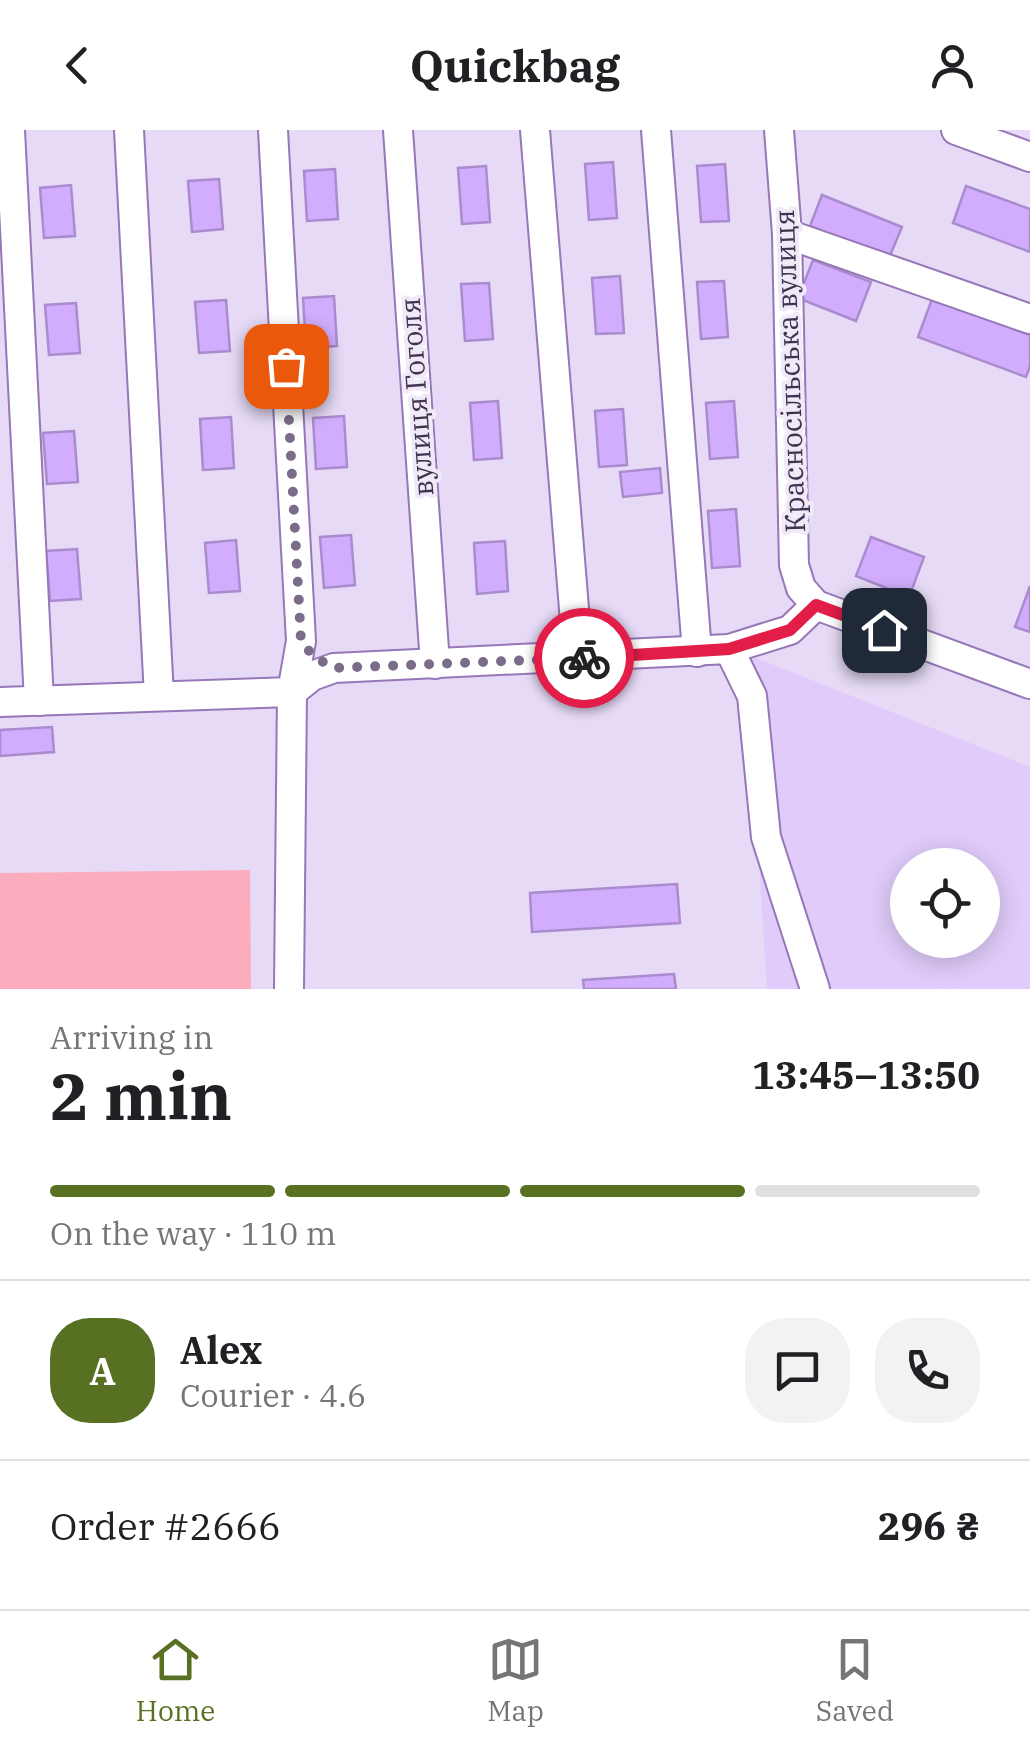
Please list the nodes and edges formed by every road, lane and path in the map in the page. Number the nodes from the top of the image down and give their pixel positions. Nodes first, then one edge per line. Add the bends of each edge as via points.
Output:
1 (10, 130) edge
2 (129, 130) edge
3 (273, 130) edge
4 (398, 130) edge
5 (535, 130) edge
6 (656, 130) edge
7 (778, 130) edge
8 (956, 130) edge
9 (1030, 157) edge
10 (787, 234) junction
11 (1030, 319) edge
12 (816, 605) junction
13 (301, 641) junction
14 (729, 649) junction
15 (697, 652) junction
16 (578, 658) junction
17 (435, 664) junction
18 (334, 668) junction
19 (1030, 684) edge
20 (292, 692) junction
21 (158, 696) junction
22 (39, 701) junction
23 (0, 702) edge
24 (290, 989) edge
25 (815, 989) edge

1 - 22 street
2 - 21 street
3 - 13 street
4 - 17 street, вулиця Гоголя
5 - 16 street
6 - 15 street
7 - 10 street, Красносільська вулиця
8 - 9 street
10 - 11 street
10 - 12 street, Красносільська вулиця via 794,565
12 - 14 street via 790,630
12 - 19 street
13 - 18 street
13 - 20 street
14 - 15 street
14 - 25 street via 752,696 766,837
15 - 16 street
16 - 17 street
17 - 18 street
18 - 20 street
20 - 21 street
20 - 24 street
21 - 22 street
22 - 23 street

